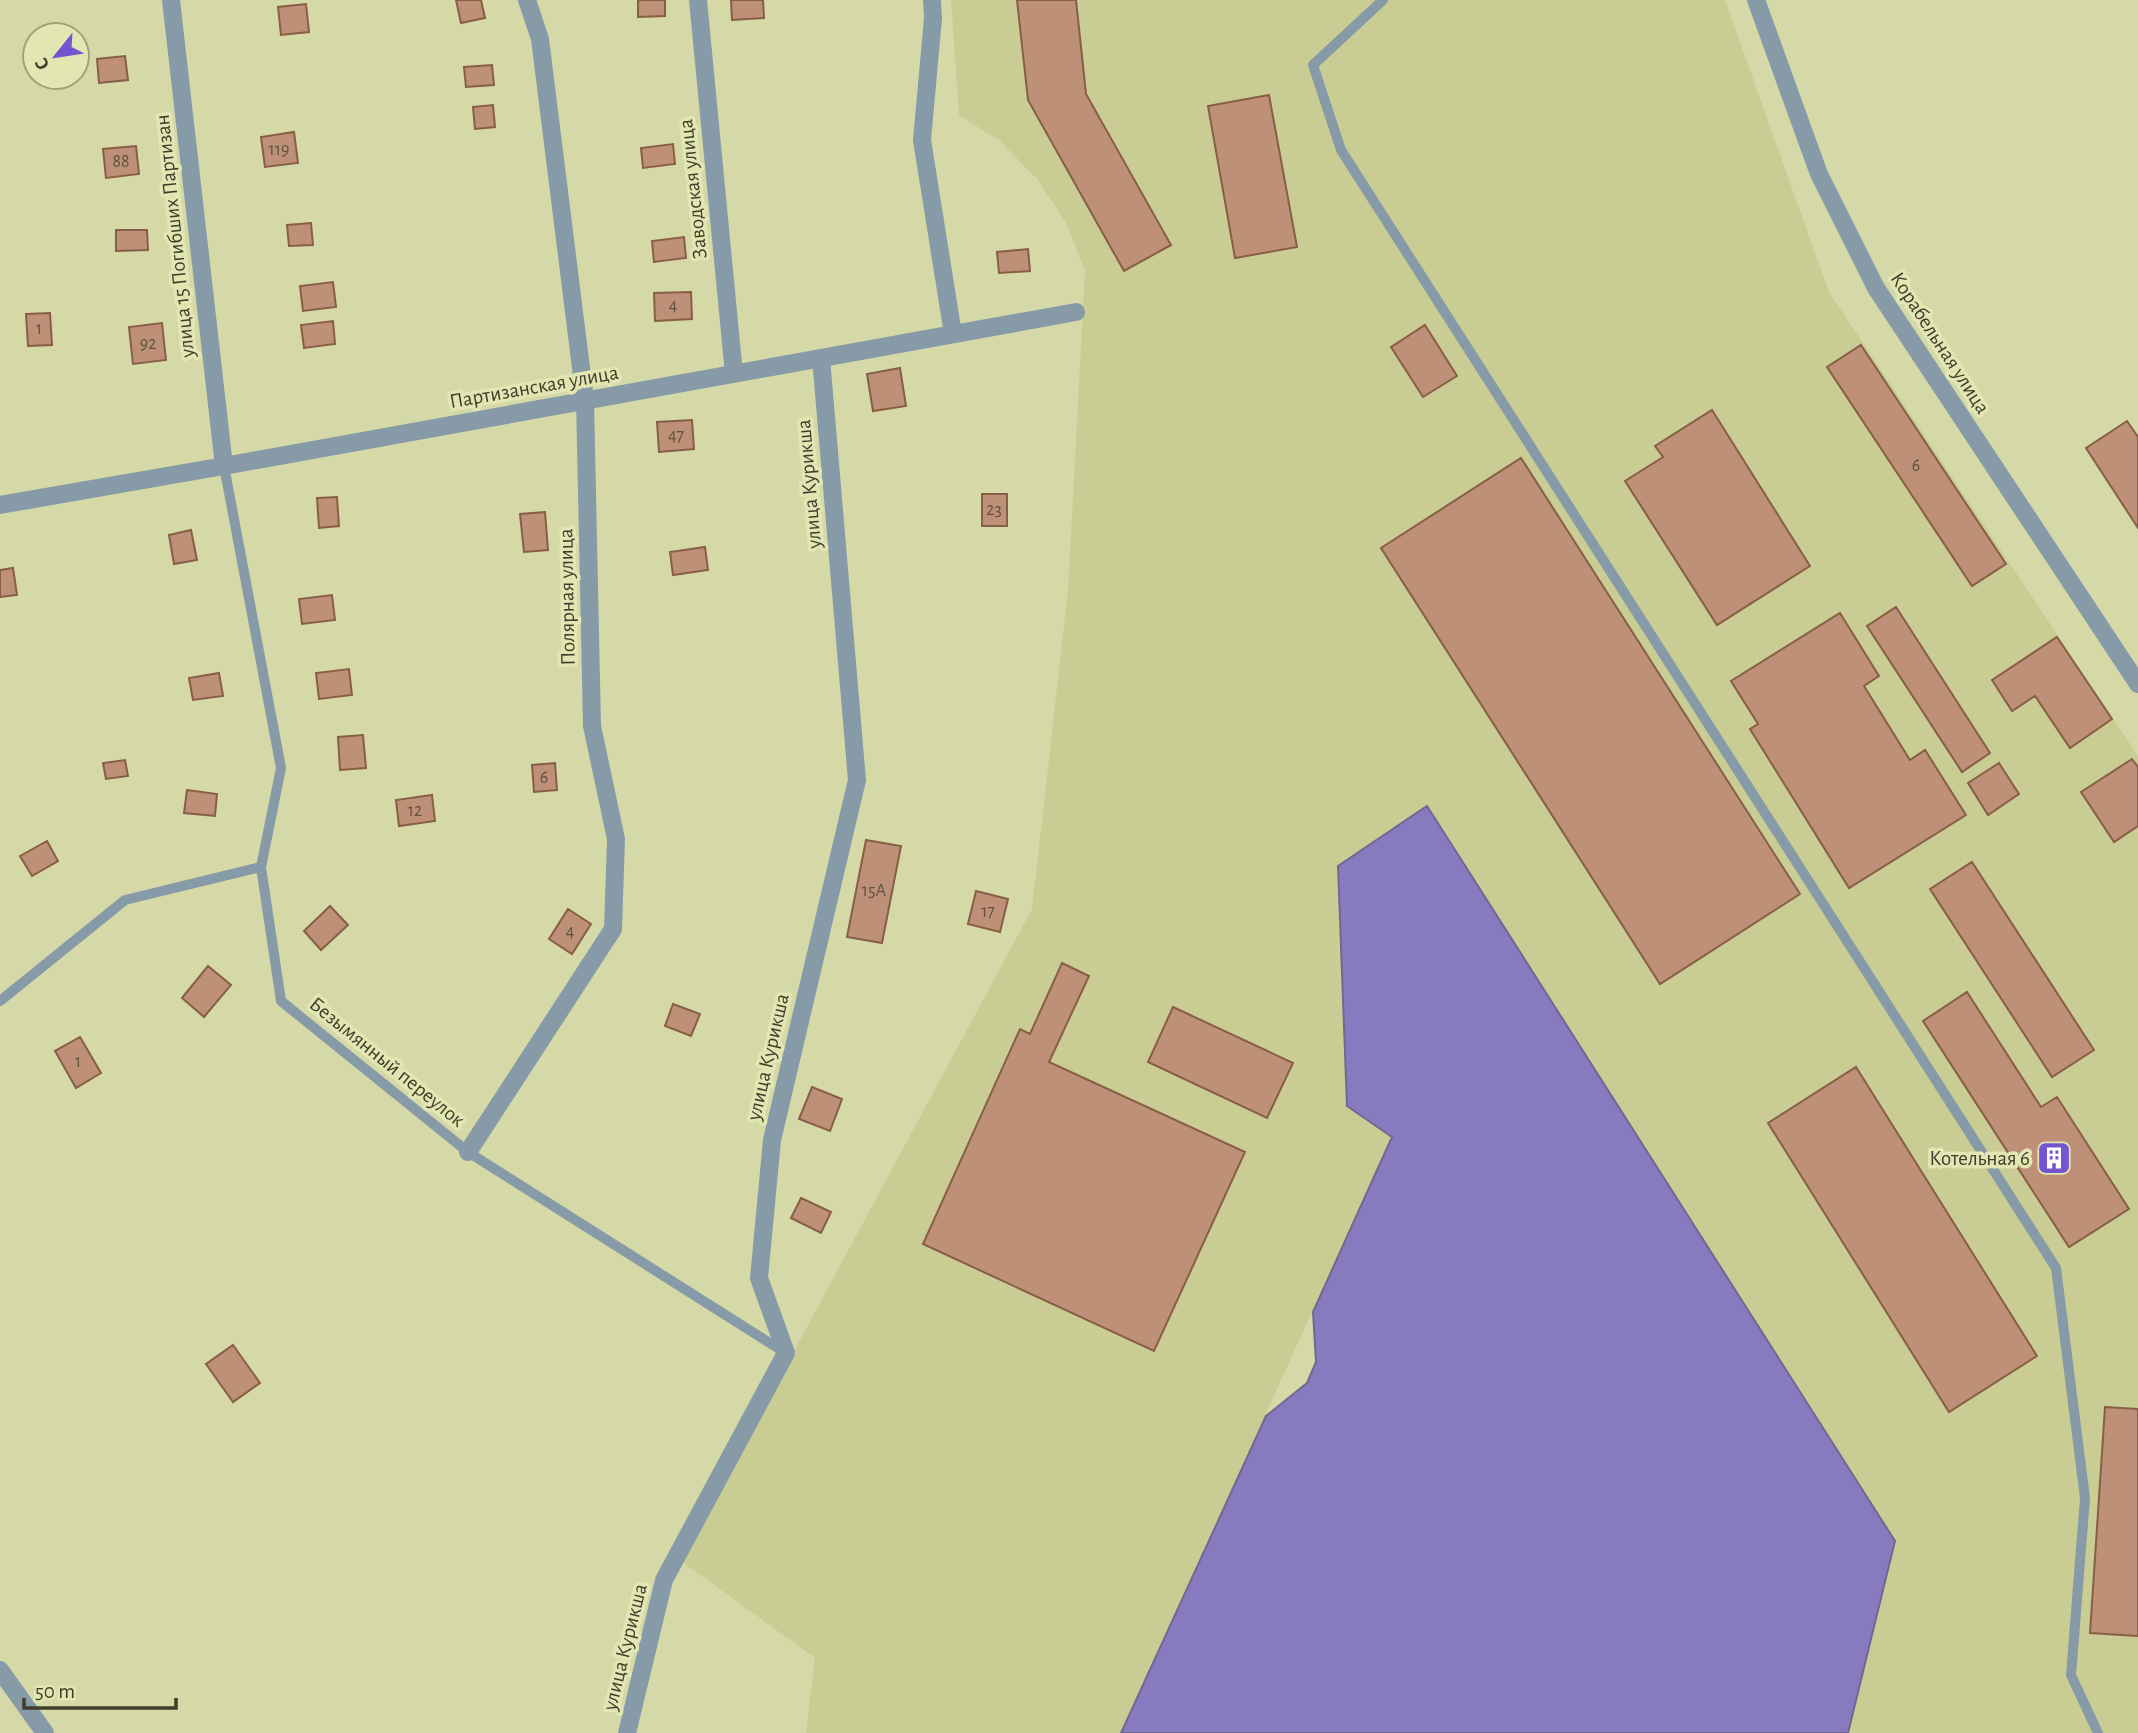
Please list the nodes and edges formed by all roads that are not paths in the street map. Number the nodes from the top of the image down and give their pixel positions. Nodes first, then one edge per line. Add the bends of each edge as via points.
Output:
1 (171, 0) edge
2 (527, 0) edge
3 (698, 0) edge
4 (932, 0) edge
5 (1383, 0) edge
6 (1756, 0) edge
7 (1076, 312) dead end
8 (953, 334) junction
9 (821, 358) junction
10 (734, 374) junction
11 (585, 400) junction
12 (224, 466) junction
13 (0, 505) edge
14 (2138, 684) edge
15 (261, 867) junction
16 (0, 1001) edge
17 (468, 1152) junction
18 (786, 1353) junction
19 (0, 1670) edge
20 (45, 1733) edge
21 (628, 1733) edge
22 (2098, 1733) edge

1 - 12 street, улица 15 Погибших Партизан
2 - 11 street, Полярная улица via 540,39
3 - 10 street, Заводская улица
4 - 8 street via 922,139
5 - 22 lane via 1313,65 1341,150 2056,1268 2085,1498 2071,1675
6 - 14 street, Корабельная улица via 1819,174 1876,288
7 - 8 street, Партизанская улица
8 - 9 street, Партизанская улица
9 - 10 street, Партизанская улица
9 - 18 street, улица Курикша via 857,780 772,1140 760,1278
10 - 11 street, Партизанская улица
11 - 12 street, Партизанская улица
11 - 17 street, Полярная улица via 592,726 617,839 613,929
12 - 13 street, Партизанская улица
12 - 15 lane, Безымянный переулок via 281,768
15 - 16 lane via 125,900
15 - 17 lane, Безымянный переулок via 281,1001
17 - 18 lane, Безымянный переулок
18 - 21 street, улица Курикша via 664,1580
19 - 20 street

